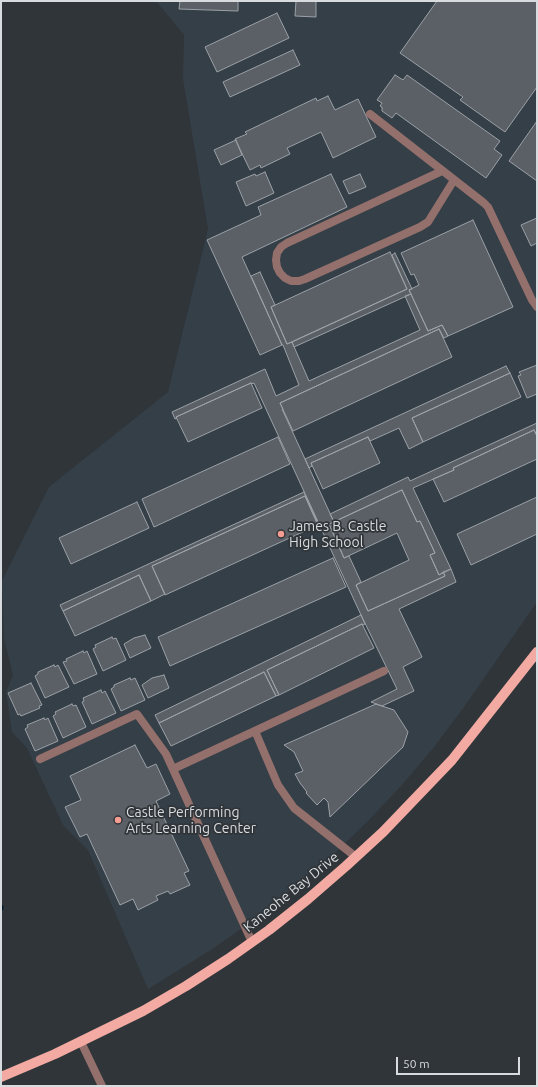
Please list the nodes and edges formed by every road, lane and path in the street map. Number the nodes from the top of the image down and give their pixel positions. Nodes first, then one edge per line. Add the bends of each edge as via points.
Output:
1 (370, 114) dead end
2 (442, 171) junction
3 (454, 180) junction
4 (537, 307) edge
5 (537, 652) edge
6 (384, 671) dead end
7 (255, 731) junction
8 (40, 759) dead end
9 (173, 769) junction
10 (356, 857) junction
11 (252, 942) junction
12 (81, 1042) junction
13 (1, 1077) edge
14 (102, 1086) edge

1 - 2 street
2 - 3 street
2 - 3 street via 287,243 277,253 277,267 280,273 292,281 299,281 420,228 428,222
3 - 4 street via 488,207
5 - 10 main road, Kaneohe Bay Drive via 452,760
6 - 7 street
7 - 9 street
7 - 10 street via 280,789 294,808
8 - 9 street via 137,714 162,747
9 - 11 street
10 - 11 main road, Kaneohe Bay Drive via 308,899
11 - 12 main road, Kaneohe Bay Drive via 186,986
12 - 13 main road, Kaneohe Bay Drive
12 - 14 street

